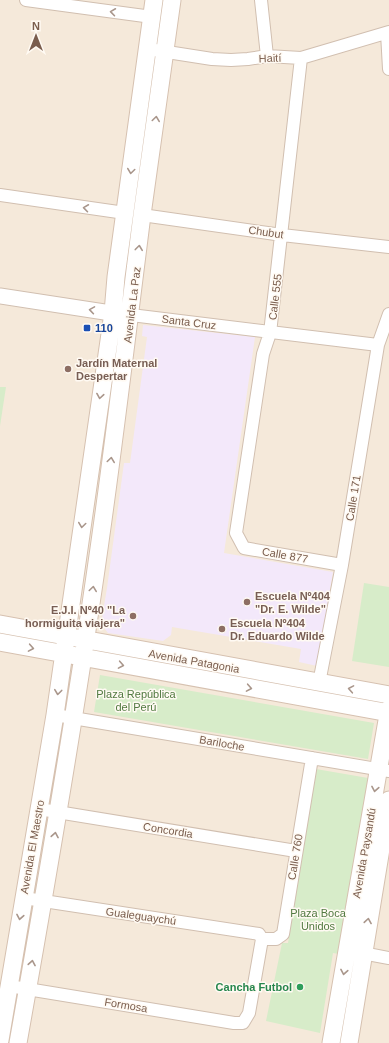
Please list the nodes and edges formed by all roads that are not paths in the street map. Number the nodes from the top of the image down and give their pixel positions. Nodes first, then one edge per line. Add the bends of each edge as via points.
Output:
1 (26, 0) edge
2 (154, 0) edge
3 (172, 0) edge
4 (261, 0) edge
5 (152, 17) junction
6 (388, 33) edge
7 (148, 49) junction
8 (165, 51) junction
9 (267, 56) junction
10 (301, 58) junction
11 (389, 69) edge
12 (0, 195) edge
13 (125, 214) junction
14 (142, 215) junction
15 (282, 235) junction
16 (389, 247) edge
17 (0, 296) edge
18 (113, 313) junction
19 (389, 314) edge
20 (131, 315) junction
21 (270, 332) junction
22 (378, 345) junction
23 (236, 533) joint
24 (342, 565) junction
25 (0, 624) edge
26 (65, 636) junction
27 (86, 641) junction
28 (0, 642) edge
29 (63, 654) junction
30 (83, 658) junction
31 (319, 683) junction
32 (389, 696) edge
33 (389, 712) edge
34 (54, 715) junction
35 (73, 718) junction
36 (312, 758) junction
37 (384, 770) edge
38 (389, 800) edge
39 (39, 809) junction
40 (59, 812) junction
41 (296, 851) junction
42 (377, 862) edge
43 (24, 898) junction
44 (43, 902) junction
45 (260, 937) junction
46 (355, 952) junction
47 (389, 958) edge
48 (9, 986) junction
49 (28, 989) junction
50 (0, 1040) edge
51 (334, 1042) edge
52 (18, 1043) edge
53 (349, 1043) edge

5 -> 1 street
2 - 5 main road, Avenida La Paz
3 - 8 main road, Avenida La Paz
4 - 9 street
5 - 7 main road, Avenida La Paz
6 - 10 street, Haití
6 - 11 street
7 - 8 street, Haití
7 -> 13 main road, Avenida La Paz
8 - 9 street, Haití via 231,60
14 -> 8 main road, Avenida La Paz
9 - 10 street, Haití
10 - 15 street, Calle 555
13 -> 12 street
13 - 18 main road, Avenida La Paz
14 - 15 street, Chubut
20 -> 14 main road, Avenida La Paz
15 - 16 street, Chubut
15 - 21 street, Calle 555
18 -> 17 street, Santa Cruz
18 - 20 street, Santa Cruz
18 -> 26 main road, Avenida La Paz
19 - 22 street, Calle 171
20 - 21 street, Santa Cruz
27 -> 20 main road, Avenida La Paz
21 - 22 street, Santa Cruz
21 - 23 street, Calle 555 via 263,354
22 - 24 street, Calle 171
23 - 24 street, Calle 877 via 244,548
24 - 31 street, Calle 171
25 - 26 main road, Avenida Patagonia
26 - 27 main road, Avenida Patagonia
26 - 29 main road, Avenida La Paz
27 - 30 main road, Avenida La Paz
27 - 31 main road, Avenida Patagonia
28 -> 29 main road, Avenida Patagonia
29 - 30 main road, Avenida Patagonia
29 -> 34 main road, Avenida El Maestro
30 -> 33 main road, Avenida Patagonia
30 - 35 main road, Avenida El Maestro
32 -> 31 main road, Avenida Patagonia
33 - 37 main road, Avenida Paysandú
34 - 35 street, Bariloche
34 - 39 main road, Avenida El Maestro
35 - 36 street, Bariloche
35 - 40 main road, Avenida El Maestro
36 - 37 street, Bariloche
36 - 41 street, Calle 760
37 -> 42 main road, Avenida Paysandú
38 - 42 main road, Avenida Paysandú
39 - 40 street, Concordia
39 - 43 main road, Avenida El Maestro
40 - 41 street, Concordia
44 -> 40 main road, Avenida El Maestro
41 - 45 street, Calle 760 via 283,934 276,939
42 - 46 main road, Avenida Paysandú
43 - 44 street, Gualeguaychú
43 -> 48 main road, Avenida El Maestro
44 - 45 street, Gualeguaychú
49 -> 44 main road, Avenida El Maestro
45 - 49 street, Formosa via 249,1013 243,1023
46 - 47 street
46 -> 51 main road, Avenida Paysandú
46 - 53 main road, Avenida Paysandú
48 - 49 street, Formosa
48 - 50 main road, Avenida El Maestro
49 - 52 main road, Avenida El Maestro

